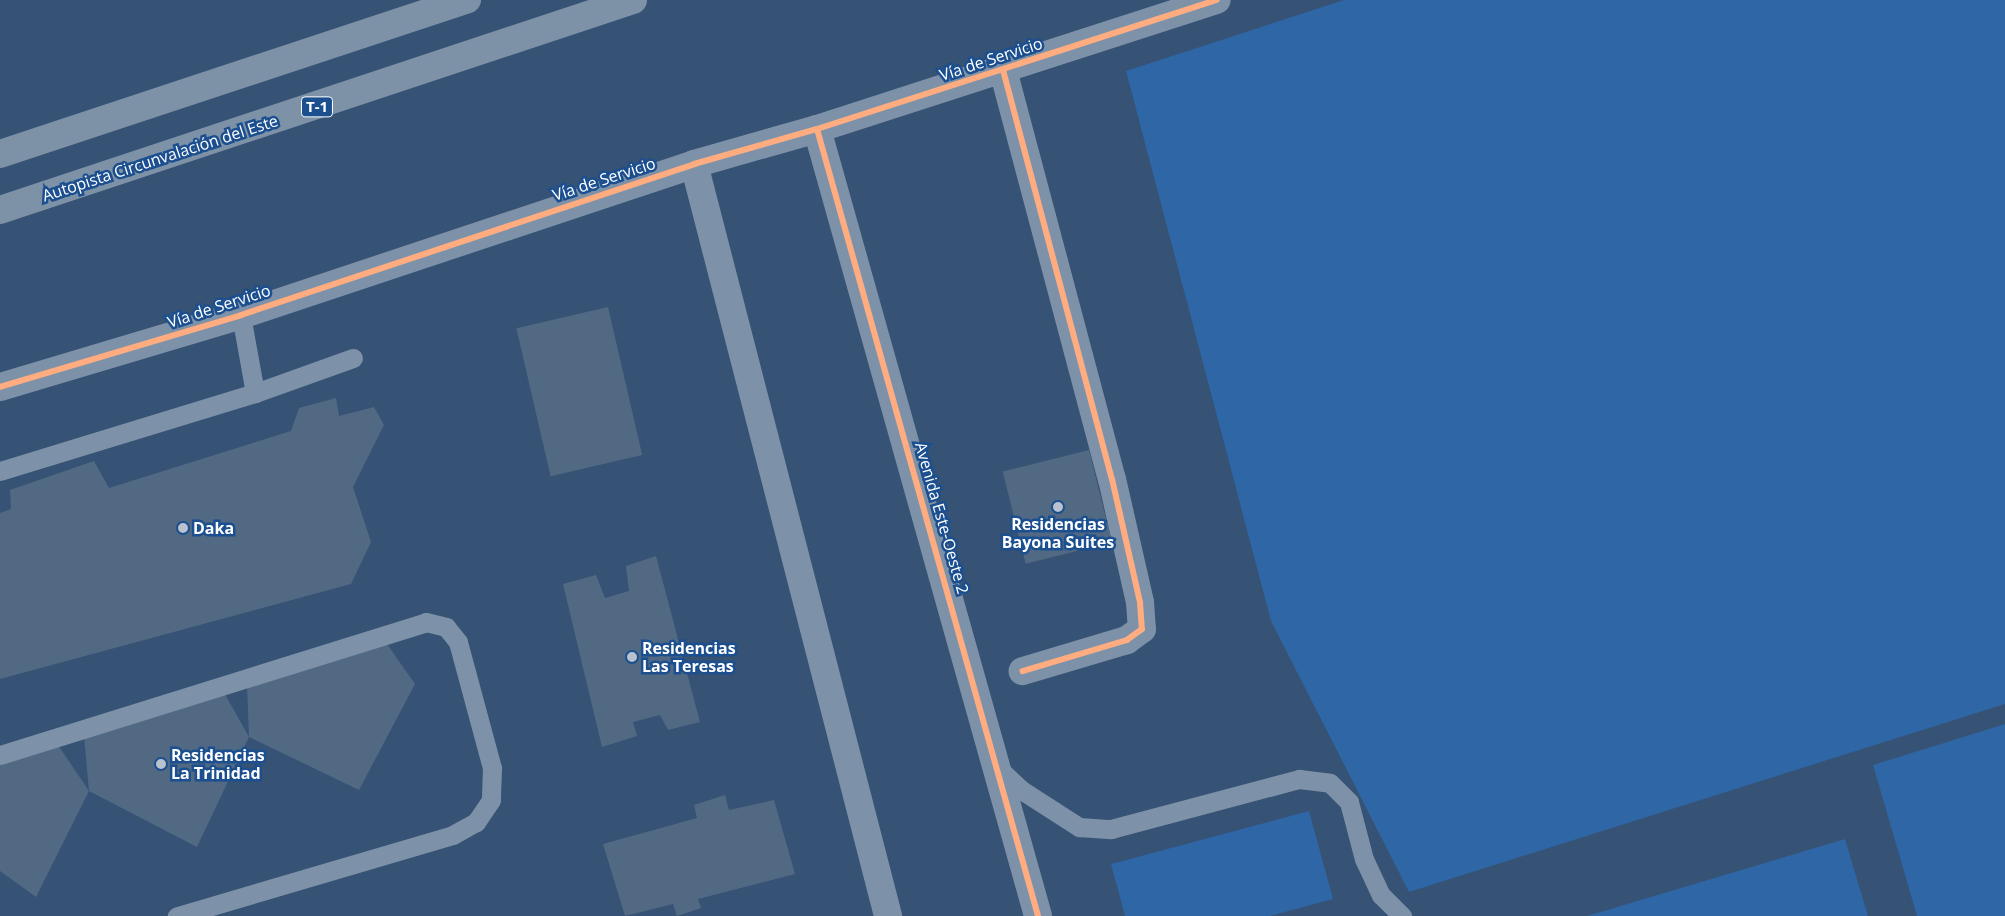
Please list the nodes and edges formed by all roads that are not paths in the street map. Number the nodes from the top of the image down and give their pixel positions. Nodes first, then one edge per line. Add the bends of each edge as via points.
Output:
1 (467, 0) edge
2 (633, 0) edge
3 (1217, 0) edge
4 (1192, 6) edge
5 (1003, 70) junction
6 (817, 129) junction
7 (0, 154) edge
8 (694, 164) junction
9 (0, 210) edge
10 (241, 315) junction
11 (353, 358) dead end
12 (0, 387) edge
13 (255, 393) junction
14 (0, 471) edge
15 (1023, 671) dead end
16 (0, 755) edge
17 (999, 769) junction
18 (176, 916) edge
19 (888, 916) edge
20 (1038, 916) edge
21 (1402, 916) edge

1 - 7 highway
2 - 9 highway, Autopista Circunvalación del Este / T-1
3 - 4 street, Vía de Servicio
4 - 5 street, Vía de Servicio
5 - 6 street, Vía de Servicio
5 - 15 street via 1112,479 1140,602 1142,629 1127,640
6 - 8 street, Vía de Servicio
6 - 17 street, Avenida Este-Oeste 2
8 - 10 street, Vía de Servicio
8 - 19 street
10 - 12 street, Vía de Servicio
10 - 13 lane
11 - 13 lane
13 - 14 lane
16 - 18 lane via 426,622 446,626 458,642 492,768 491,800 476,822 453,835
17 - 20 street, Avenida Este-Oeste 2
17 - 21 lane via 1023,791 1078,827 1111,829 1299,779 1330,783 1349,802 1364,859 1381,895

